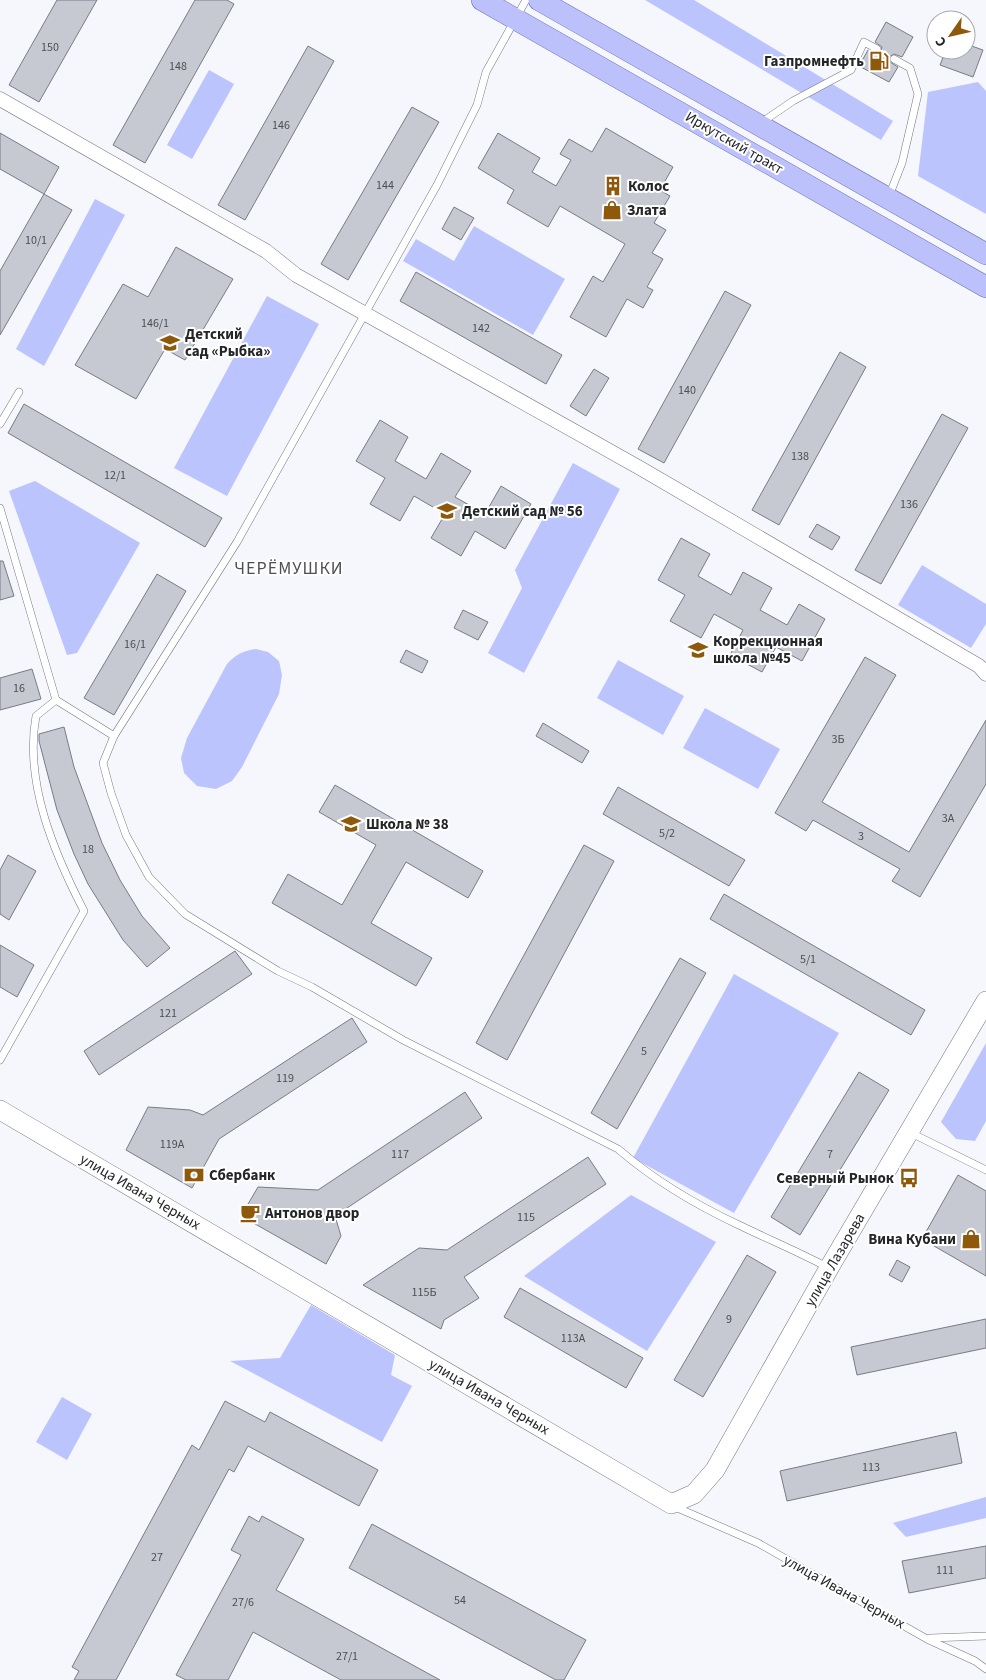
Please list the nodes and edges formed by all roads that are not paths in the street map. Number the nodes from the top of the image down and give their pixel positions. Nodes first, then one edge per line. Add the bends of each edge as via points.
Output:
1 (482, 0) edge
2 (526, 0) edge
3 (540, 0) edge
4 (516, 19) junction
5 (877, 49) dead end
6 (894, 59) dead end
7 (0, 99) edge
8 (758, 125) junction
9 (888, 199) junction
10 (986, 254) edge
11 (986, 287) edge
12 (364, 313) junction
13 (19, 392) dead end
14 (0, 424) edge
15 (0, 508) edge
16 (986, 674) edge
17 (56, 700) junction
18 (114, 736) junction
19 (986, 1001) edge
20 (0, 1060) edge
21 (0, 1110) edge
22 (909, 1132) junction
23 (986, 1170) edge
24 (829, 1268) junction
25 (671, 1504) junction
26 (986, 1636) edge
27 (927, 1639) junction
28 (986, 1669) edge

1 - 4 main road, Иркутский тракт
2 - 4 lane
3 - 8 main road, Иркутский тракт
4 - 11 main road, Иркутский тракт
4 - 12 lane via 486,72 477,105 437,185
5 - 8 lane via 864,42 850,70 793,100
6 - 9 lane via 910,68 918,94 902,164
7 - 12 street via 266,251 296,275
8 - 9 main road, Иркутский тракт
9 - 10 main road, Иркутский тракт
12 - 16 street via 893,614 980,666
12 - 18 lane via 237,542
13 - 14 lane
15 - 17 lane
17 - 18 lane
17 - 20 lane via 36,716 32,740 39,790 50,834 84,911
18 - 24 lane via 103,763 126,835 149,877 184,914 278,971 403,1040 618,1149 643,1171 740,1226
19 - 22 street, улица Лазарева
21 - 25 street, улица Ивана Черных
22 - 23 lane
22 - 24 street, улица Лазарева
24 - 25 street, улица Лазарева via 715,1470 694,1494
25 - 27 lane, улица Ивана Черных via 758,1543
26 - 27 lane
27 - 28 lane, улица Ивана Черных

